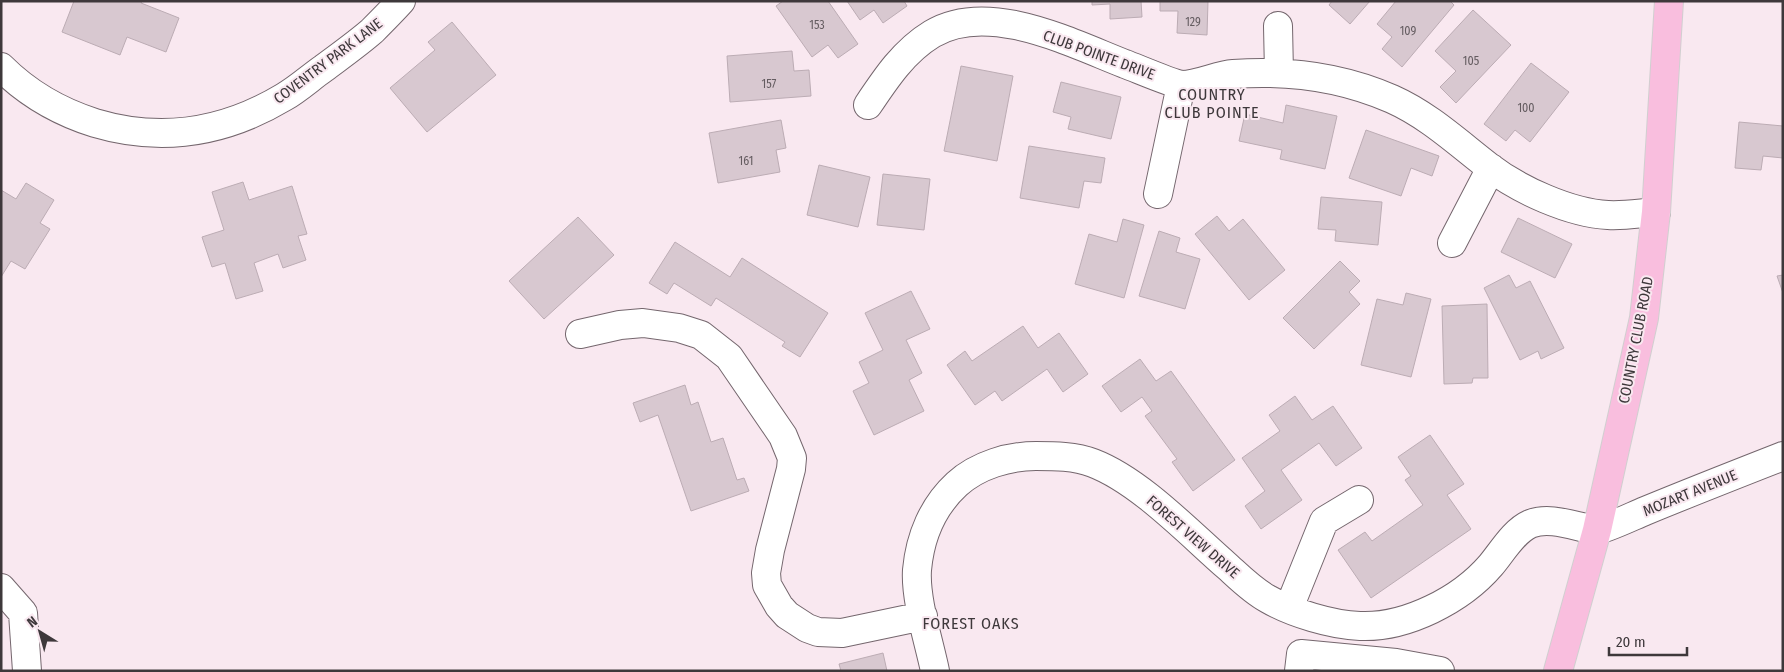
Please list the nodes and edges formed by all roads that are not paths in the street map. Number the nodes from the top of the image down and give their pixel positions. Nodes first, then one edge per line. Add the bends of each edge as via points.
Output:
1 (401, 1) edge
2 (1669, 1) edge
3 (1278, 26) dead end
4 (1, 67) edge
5 (1279, 74) junction
6 (1181, 85) junction
7 (868, 105) dead end
8 (1491, 168) junction
9 (1158, 194) dead end
10 (1656, 212) junction
11 (1452, 243) dead end
12 (580, 334) dead end
13 (1783, 456) edge
14 (1359, 500) dead end
15 (1597, 530) junction
16 (1, 588) edge
17 (1289, 608) junction
18 (923, 616) junction
19 (27, 671) edge
20 (935, 671) edge
21 (1299, 671) edge
22 (1440, 671) edge
23 (1558, 671) edge

1 - 4 street, COVENTRY PARK LANE via 371,32 286,97 254,114 184,133 154,134 112,128 78,118 42,99
2 - 10 main road, COUNTRY CLUB ROAD
3 - 5 street
5 - 6 street via 1232,74
5 - 8 street via 1326,78 1361,86 1394,100 1435,123
6 - 7 street, CLUB POINTE DRIVE via 1048,35 1002,22 978,21 954,25 933,34 888,74
6 - 9 street
8 - 10 street via 1540,197 1586,212 1609,215
8 - 11 street
10 - 15 main road, COUNTRY CLUB ROAD via 1644,318
12 - 18 street via 643,323 679,328 701,335 729,358 783,436 792,458 766,573 767,585 787,615 818,632 842,633
13 - 15 street, MOZART AVENUE
14 - 17 street via 1324,521
15 - 17 street, FOREST VIEW DRIVE via 1550,521 1528,525 1518,532 1488,569 1461,592 1430,611 1397,623 1362,626 1326,622
15 - 23 main road, COUNTRY CLUB ROAD
16 - 19 street via 23,613
17 - 18 street, FOREST VIEW DRIVE via 1267,599 1141,491 1111,472 1081,460 1019,456 996,462 964,478 933,514 924,535 917,571
18 - 20 street, FOREST VIEW DRIVE
21 - 22 street via 1301,654 1396,663

